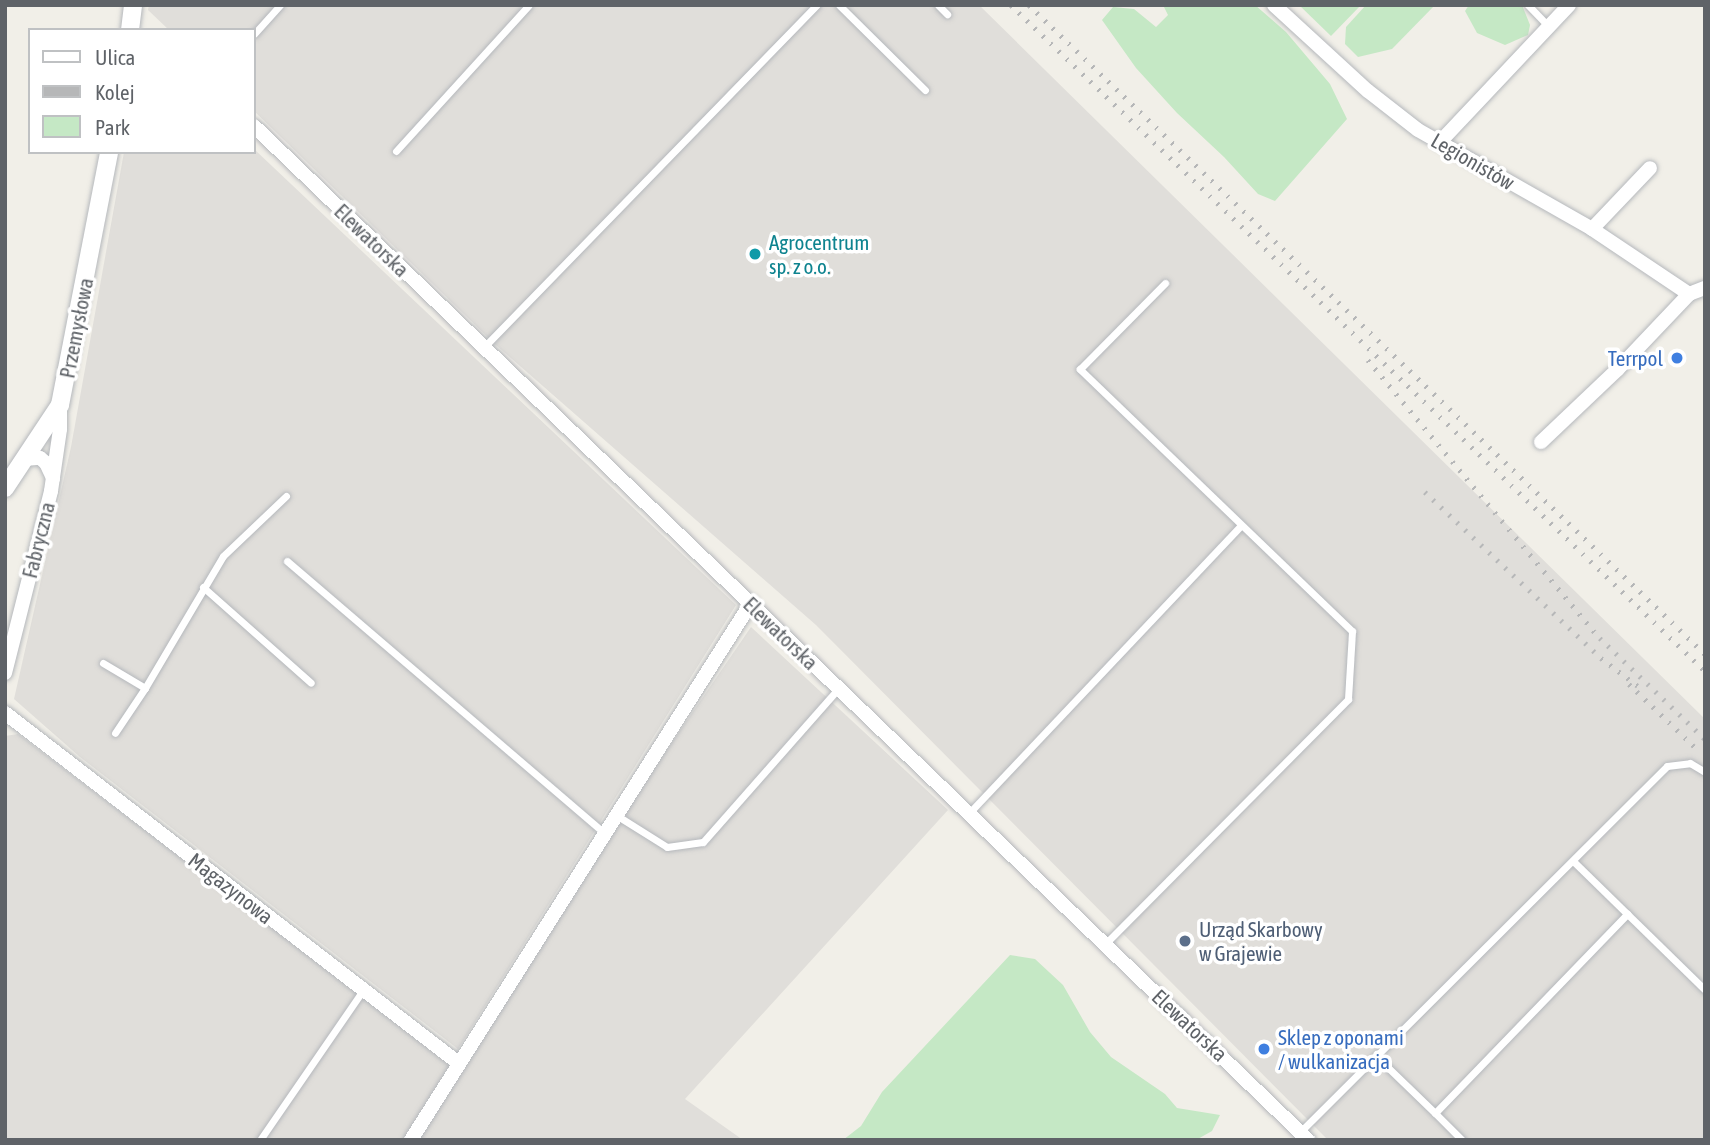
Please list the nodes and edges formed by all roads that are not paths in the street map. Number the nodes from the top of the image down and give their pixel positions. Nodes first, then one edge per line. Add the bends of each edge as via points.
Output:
1 (133, 5) edge
2 (280, 5) edge
3 (529, 5) edge
4 (817, 5) edge
5 (839, 5) edge
6 (938, 5) edge
7 (1274, 5) edge
8 (1528, 5) edge
9 (1569, 5) edge
10 (947, 14) dead end
11 (1549, 27) junction
12 (130, 28) edge
13 (256, 32) edge
14 (925, 90) dead end
15 (256, 128) edge
16 (1440, 142) junction
17 (396, 151) dead end
18 (109, 154) edge
19 (1650, 168) dead end
20 (1592, 229) junction
21 (1165, 283) dead end
22 (1705, 288) edge
23 (1689, 294) junction
24 (484, 347) junction
25 (60, 405) junction
26 (1541, 442) dead end
27 (24, 459) junction
28 (53, 478) junction
29 (5, 488) edge
30 (285, 496) dead end
31 (1241, 525) junction
32 (287, 561) dead end
33 (203, 587) junction
34 (751, 603) junction
35 (103, 663) dead end
36 (5, 673) edge
37 (311, 683) dead end
38 (145, 688) junction
39 (839, 688) junction
40 (5, 713) edge
41 (115, 733) dead end
42 (1705, 772) edge
43 (969, 813) junction
44 (616, 815) junction
45 (604, 833) junction
46 (1573, 861) junction
47 (1627, 914) junction
48 (1105, 944) junction
49 (1705, 989) edge
50 (364, 990) junction
51 (1376, 1056) junction
52 (457, 1062) junction
53 (1435, 1113) junction
54 (1304, 1136) edge
55 (260, 1140) edge
56 (411, 1140) edge
57 (1462, 1140) edge

1 - 12 street
2 - 13 lane
3 - 17 lane
4 - 24 lane
5 - 14 lane
6 - 10 lane
7 - 16 street, Legionistów via 1368,91
8 - 11 lane
9 - 11 street
11 - 16 street
15 - 24 street, Elewatorska
16 - 20 street, Legionistów
18 - 25 street, Przemysłowa
19 - 20 street
20 - 23 street, Legionistów
21 - 31 lane via 1080,369
22 - 23 street
23 - 26 street
24 - 34 street, Elewatorska
25 - 27 street, Przemysłowa
25 - 28 street, Fabryczna
27 - 28 street via 40,458
27 - 29 street, Przemysłowa
28 - 36 street, Fabryczna
30 - 33 lane via 223,555
31 - 43 lane
31 - 48 lane via 1352,631 1348,699
32 - 45 lane
33 - 37 lane
33 - 38 lane
34 - 39 street, Elewatorska
34 - 44 street
35 - 38 lane
38 - 41 lane
39 - 43 street, Elewatorska
39 - 44 lane via 703,842 667,846
40 - 50 street, Magazynowa
42 - 46 lane via 1690,763 1667,765
43 - 48 street, Elewatorska
44 - 45 street
45 - 52 street
46 - 47 lane
46 - 51 lane
47 - 49 lane
47 - 53 lane
48 - 54 street, Elewatorska
50 - 52 street, Magazynowa
50 - 55 lane
51 - 53 lane
51 - 54 lane
52 - 56 street
53 - 57 lane

